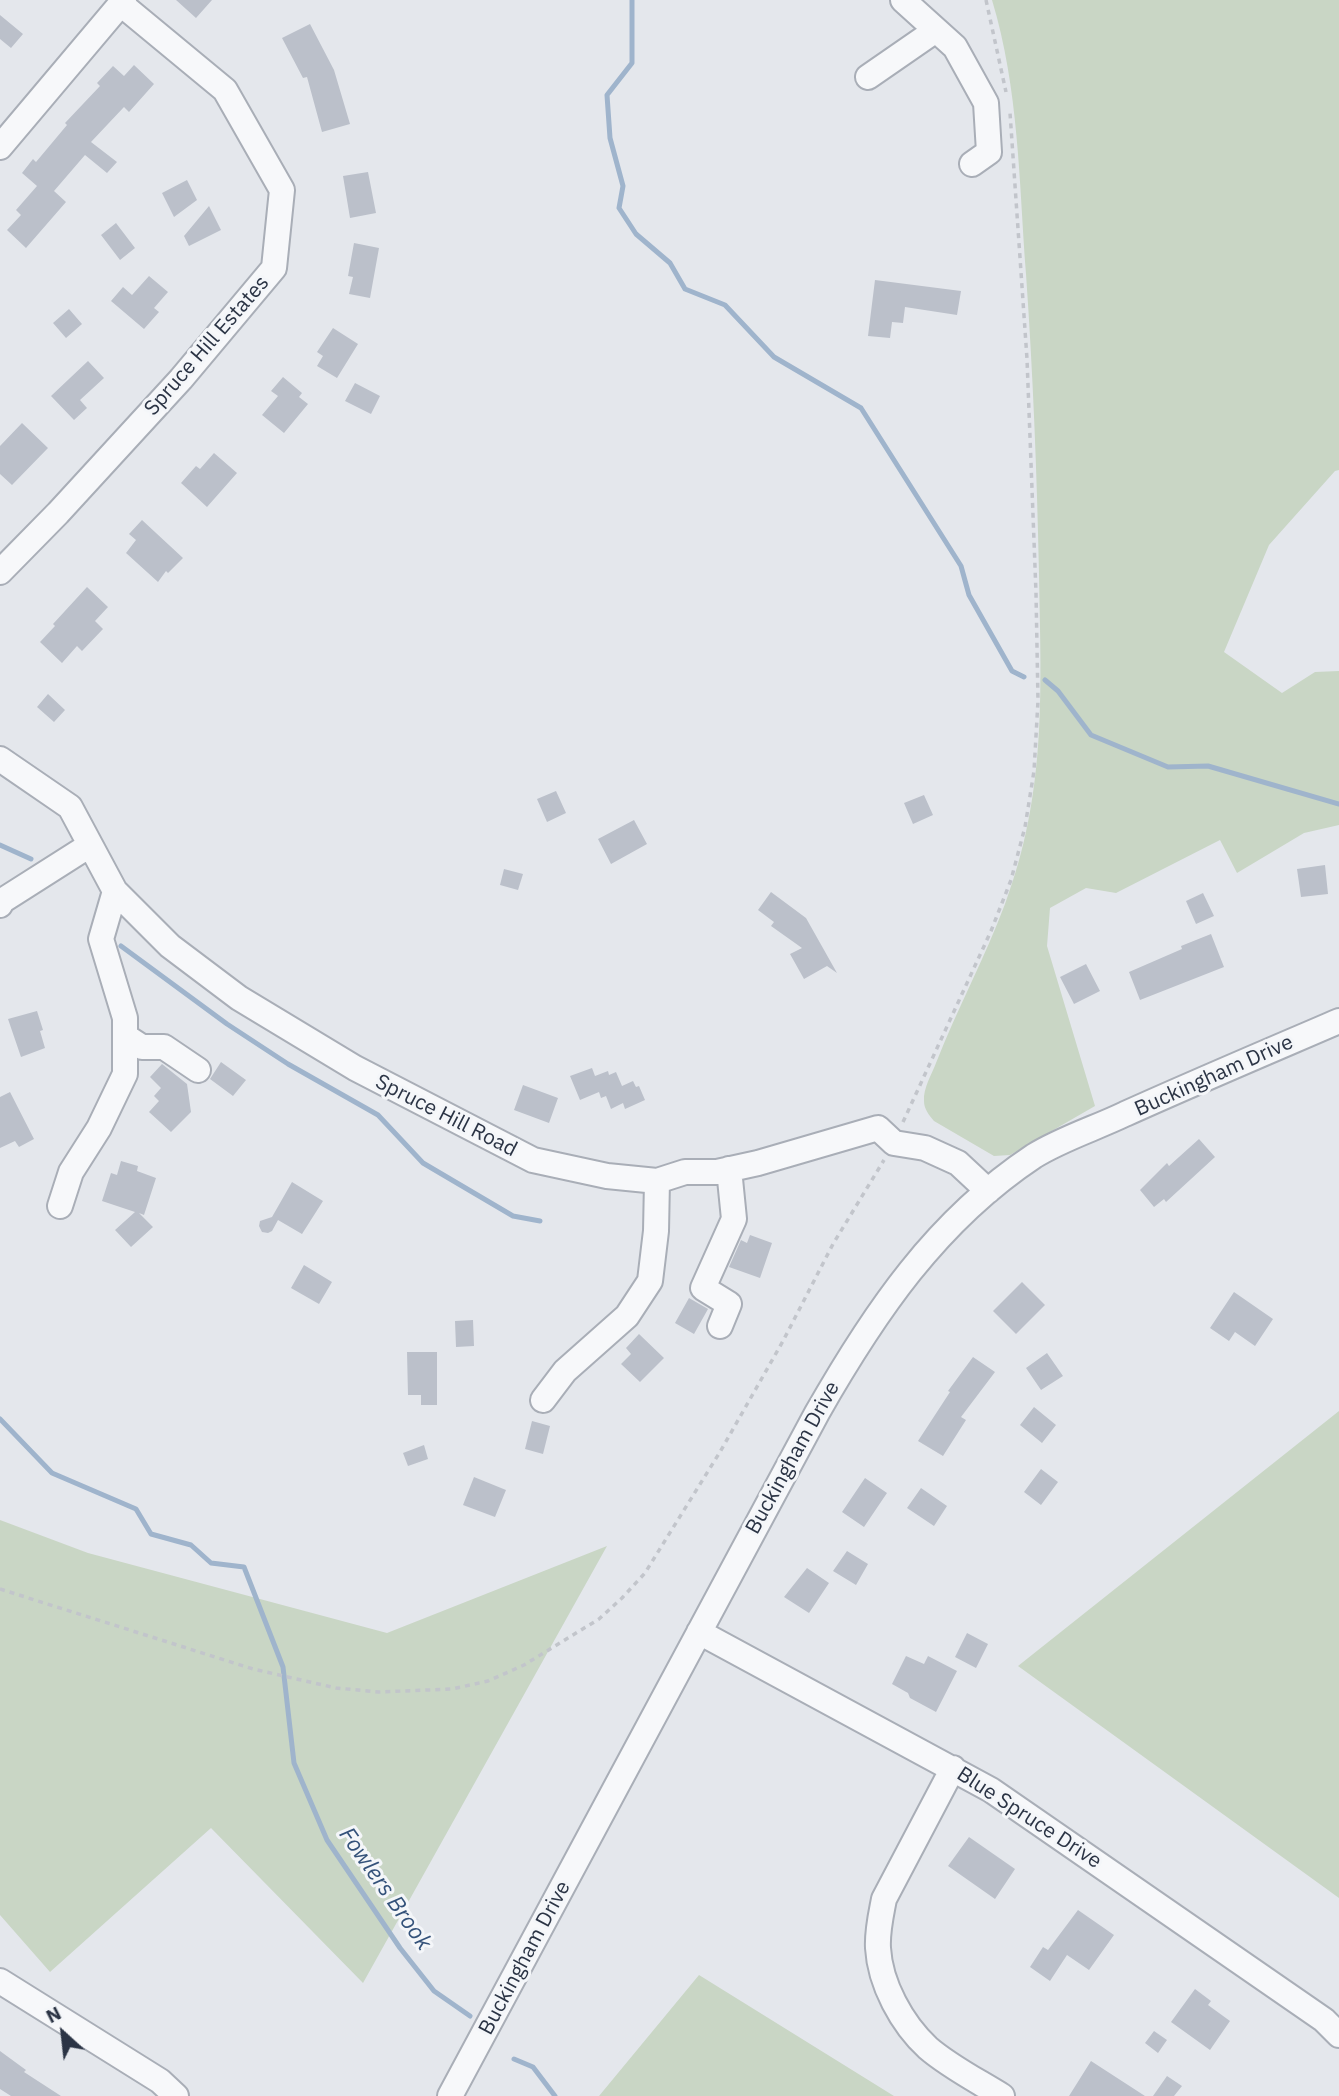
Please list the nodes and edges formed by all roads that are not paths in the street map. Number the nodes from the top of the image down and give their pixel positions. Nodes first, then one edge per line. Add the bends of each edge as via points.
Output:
1 (903, 0) edge
2 (123, 2) edge
3 (936, 30) junction
4 (869, 77) dead end
5 (0, 147) edge
6 (972, 164) dead end
7 (0, 572) edge
8 (0, 759) edge
9 (90, 845) junction
10 (115, 891) junction
11 (1, 902) edge
12 (1339, 1021) edge
13 (134, 1041) junction
14 (198, 1070) dead end
15 (142, 1079) dead end
16 (729, 1169) junction
17 (657, 1181) junction
18 (988, 1191) junction
19 (60, 1206) dead end
20 (720, 1326) dead end
21 (543, 1400) dead end
22 (699, 1632) junction
23 (953, 1768) junction
24 (0, 1981) edge
25 (1339, 2035) edge
26 (176, 2096) edge
27 (450, 2096) edge
28 (1002, 2096) edge

1 - 3 street
2 - 5 street
2 - 7 street, Spruce Hill Estates via 225,90 282,190 274,268 161,401
3 - 4 street
3 - 6 street via 955,47 986,103 989,152
8 - 9 street, Spruce Hill Road via 71,807
9 - 10 street, Spruce Hill Road
9 - 11 street
10 - 13 street via 101,939
10 - 17 street, Spruce Hill Road via 170,946 239,998 355,1068 533,1160 607,1177
12 - 18 street, Buckingham Drive via 1038,1154
13 - 14 street via 164,1047
13 - 15 street
13 - 19 street via 125,1073 99,1128 71,1172
16 - 17 street, Spruce Hill Road via 685,1172
16 - 18 street, Spruce Hill Road via 878,1128 894,1143 948,1158
16 - 20 street via 734,1219 704,1288 729,1304
17 - 21 street via 650,1280 627,1316 565,1371
18 - 22 street, Buckingham Drive via 915,1264 860,1339
22 - 23 street, Blue Spruce Drive
22 - 27 street, Buckingham Drive
23 - 25 street, Blue Spruce Drive via 1031,1816 1324,2020
23 - 28 street via 884,1899 878,1948 890,1993 914,2033 929,2049
24 - 26 street via 160,2081

